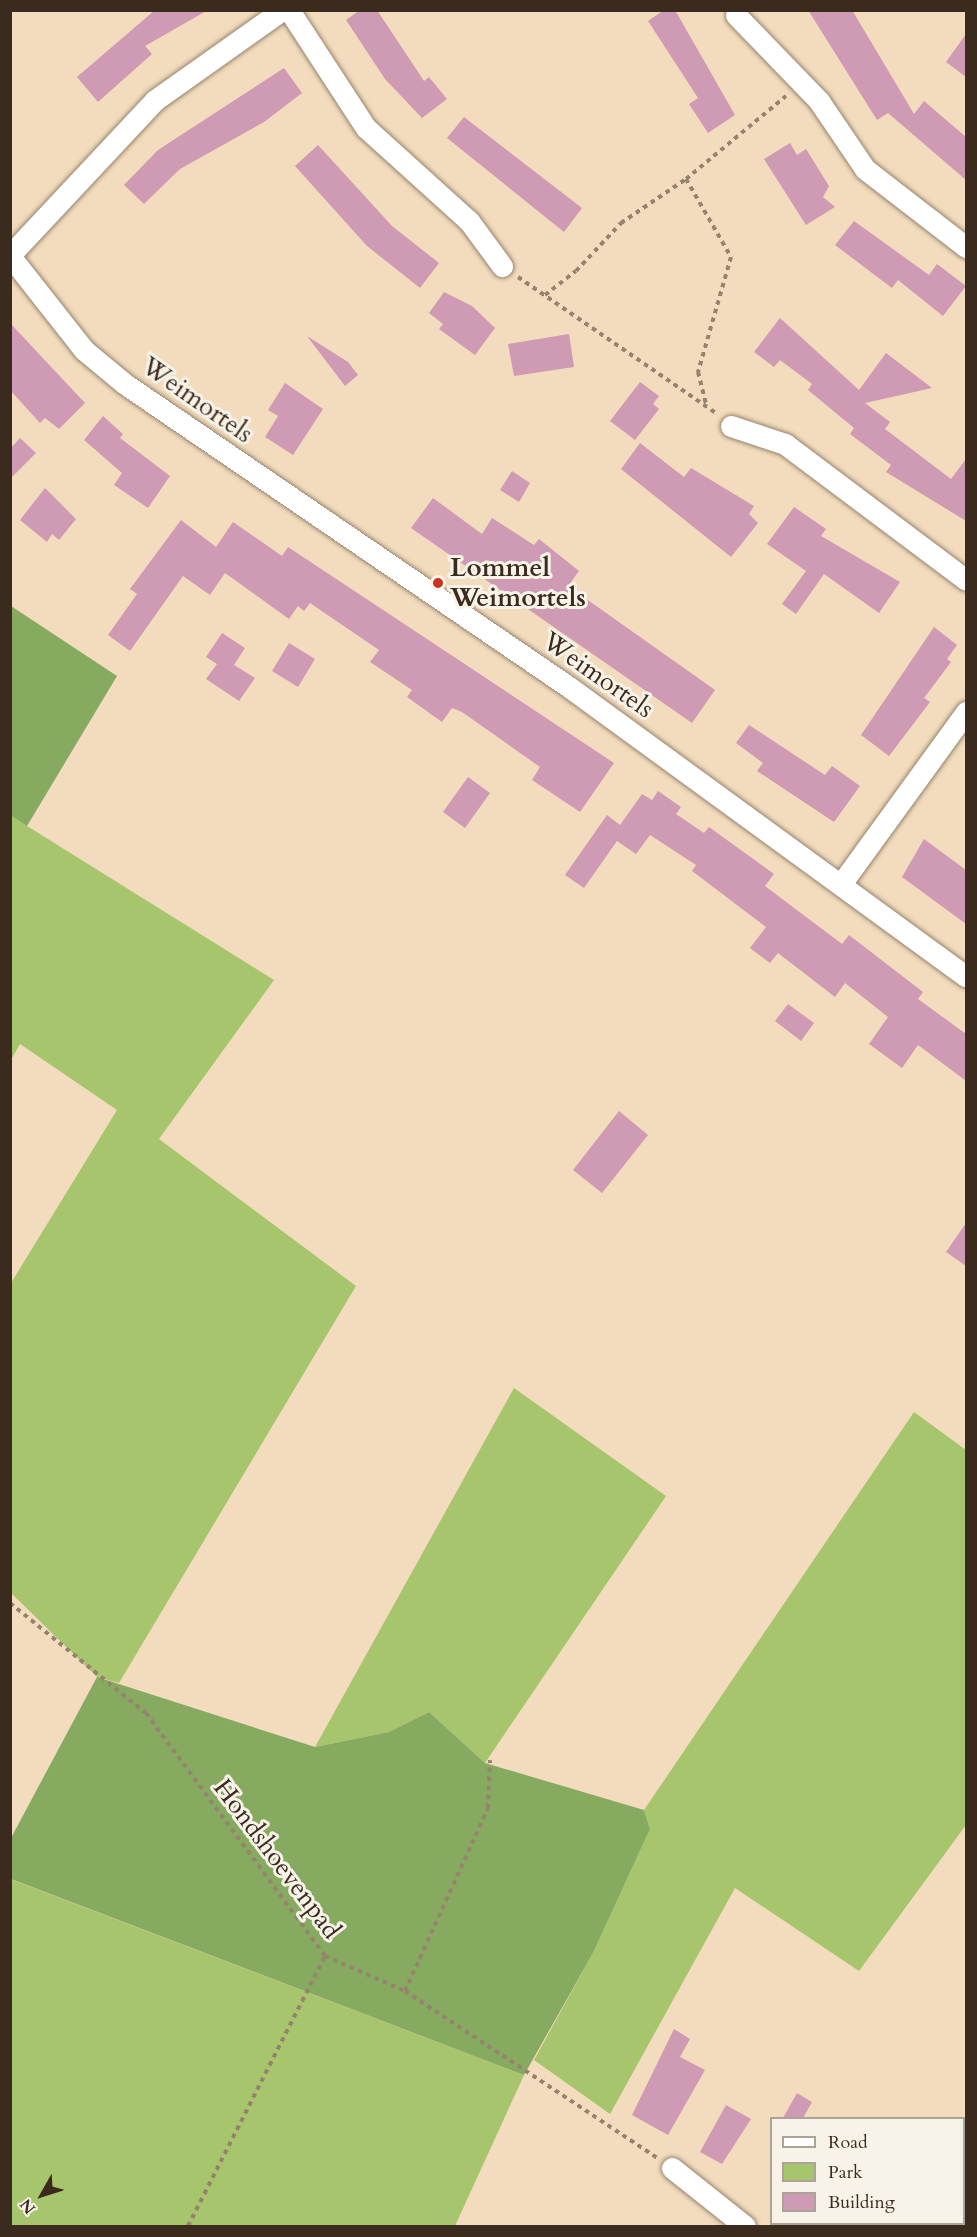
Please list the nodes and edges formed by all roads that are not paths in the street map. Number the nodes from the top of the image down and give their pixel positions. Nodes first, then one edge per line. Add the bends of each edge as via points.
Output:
1 (282, 10) edge
2 (289, 10) edge
3 (736, 15) dead end
4 (966, 247) edge
5 (10, 255) edge
6 (502, 266) road end
7 (731, 426) road end
8 (966, 580) edge
9 (966, 712) edge
10 (841, 884) junction
11 (966, 976) edge
12 (672, 2168) road end
13 (744, 2226) edge

1 - 5 street via 155,100
2 - 6 street via 366,128 469,221
3 - 4 street via 799,81 865,169
5 - 10 street, Weimortels via 84,350 124,384 569,687
7 - 8 street via 785,444
9 - 10 street
10 - 11 street, Weimortels
12 - 13 street

